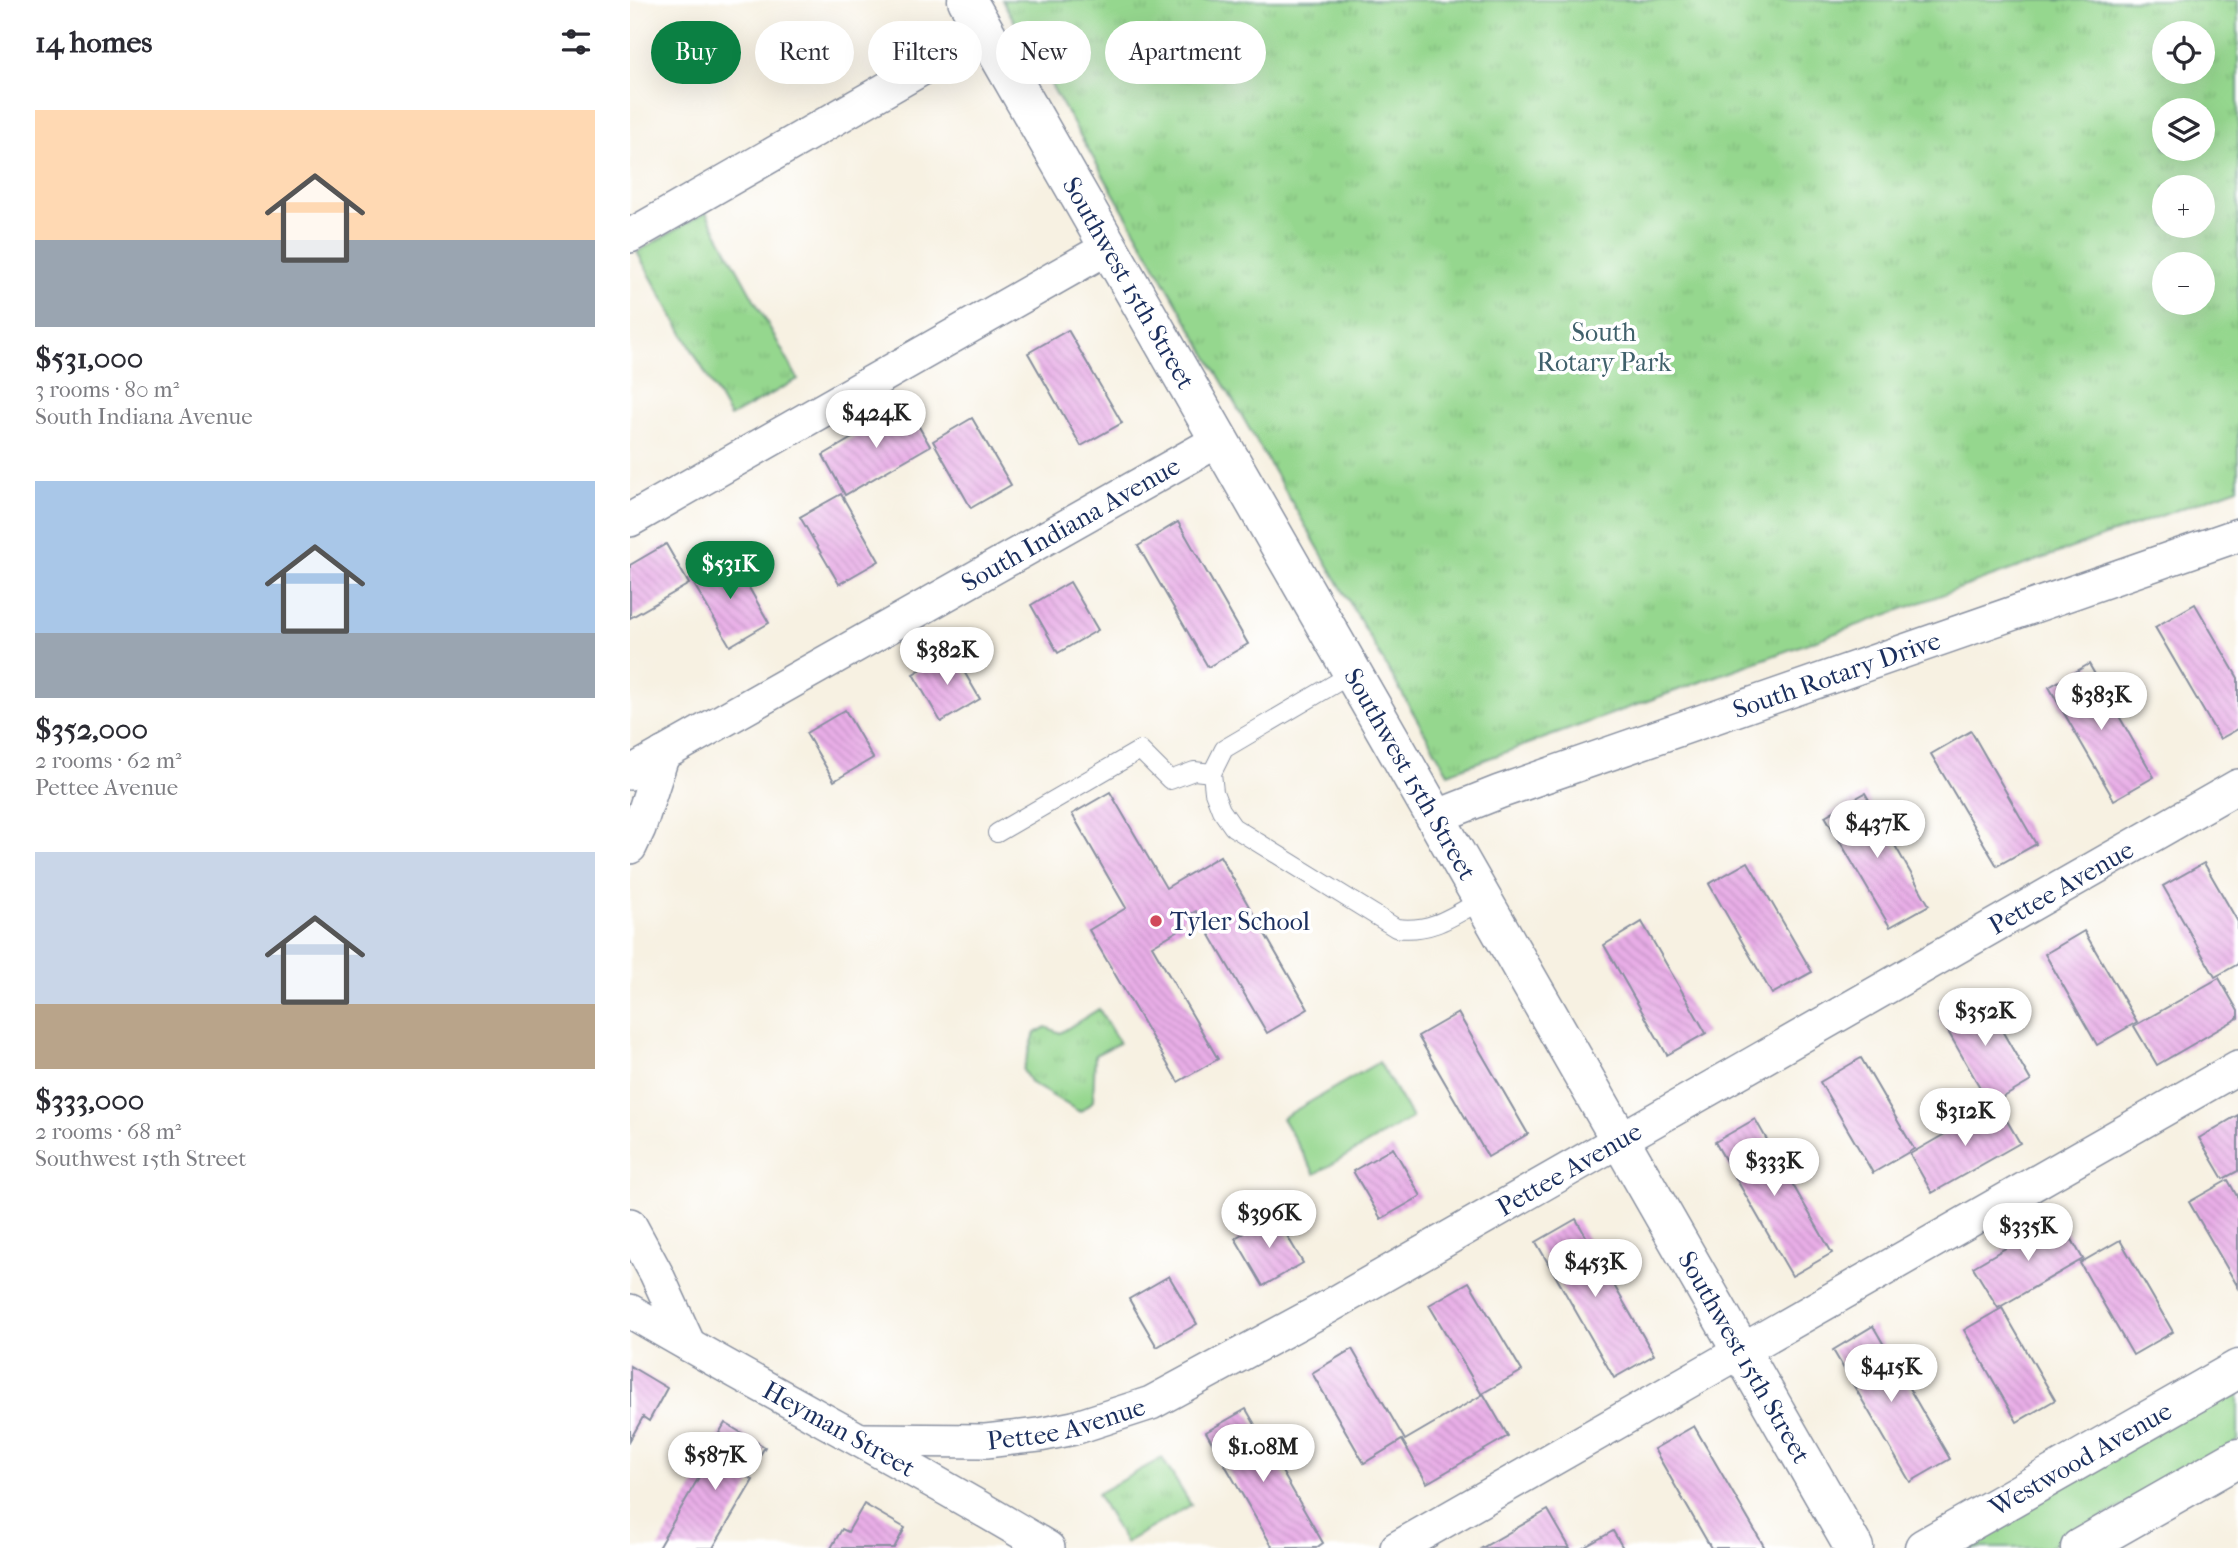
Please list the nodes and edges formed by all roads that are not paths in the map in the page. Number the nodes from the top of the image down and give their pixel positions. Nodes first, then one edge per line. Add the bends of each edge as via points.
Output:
1 (977, 16) edge
2 (630, 236) edge
3 (1109, 247) junction
4 (1219, 440) junction
5 (630, 520) edge
6 (2238, 535) edge
7 (1353, 673) junction
8 (663, 754) junction
9 (1212, 772) junction
10 (630, 773) edge
11 (2238, 786) edge
12 (1436, 817) junction
13 (997, 833) dead end
14 (630, 847) edge
15 (1483, 899) junction
16 (2238, 1067) edge
17 (1620, 1139) junction
18 (630, 1225) edge
19 (630, 1311) edge
20 (689, 1345) junction
21 (1742, 1350) junction
22 (2238, 1369) edge
23 (863, 1440) junction
24 (2238, 1458) edge
25 (1048, 1548) edge
26 (1397, 1548) edge
27 (1854, 1548) edge
28 (1924, 1548) edge
29 (2081, 1548) edge

1 - 2 street
1 - 3 street, Southwest 15th Street
3 - 4 street, Southwest 15th Street
3 - 5 street
4 - 7 street, Southwest 15th Street
4 - 8 street, South Indiana Avenue
6 - 12 street, South Rotary Drive
7 - 9 lane via 1224,749
7 - 12 street, Southwest 15th Street
8 - 10 street, South Indiana Avenue
8 - 14 street
9 - 13 lane via 1194,771 1170,780 1140,750
9 - 15 lane via 1214,792 1233,827 1396,928 1414,931 1429,927
11 - 17 street, Pettee Avenue
12 - 15 street, Southwest 15th Street
15 - 17 street, Southwest 15th Street
16 - 21 street
17 - 21 street, Southwest 15th Street
17 - 23 street, Pettee Avenue via 1151,1404 1039,1435 986,1441
18 - 20 street
19 - 20 street, Heyman Street
20 - 23 street, Heyman Street
21 - 26 street
21 - 27 street, Southwest 15th Street
22 - 28 street, Westwood Avenue
23 - 25 street, Heyman Street
24 - 29 street

